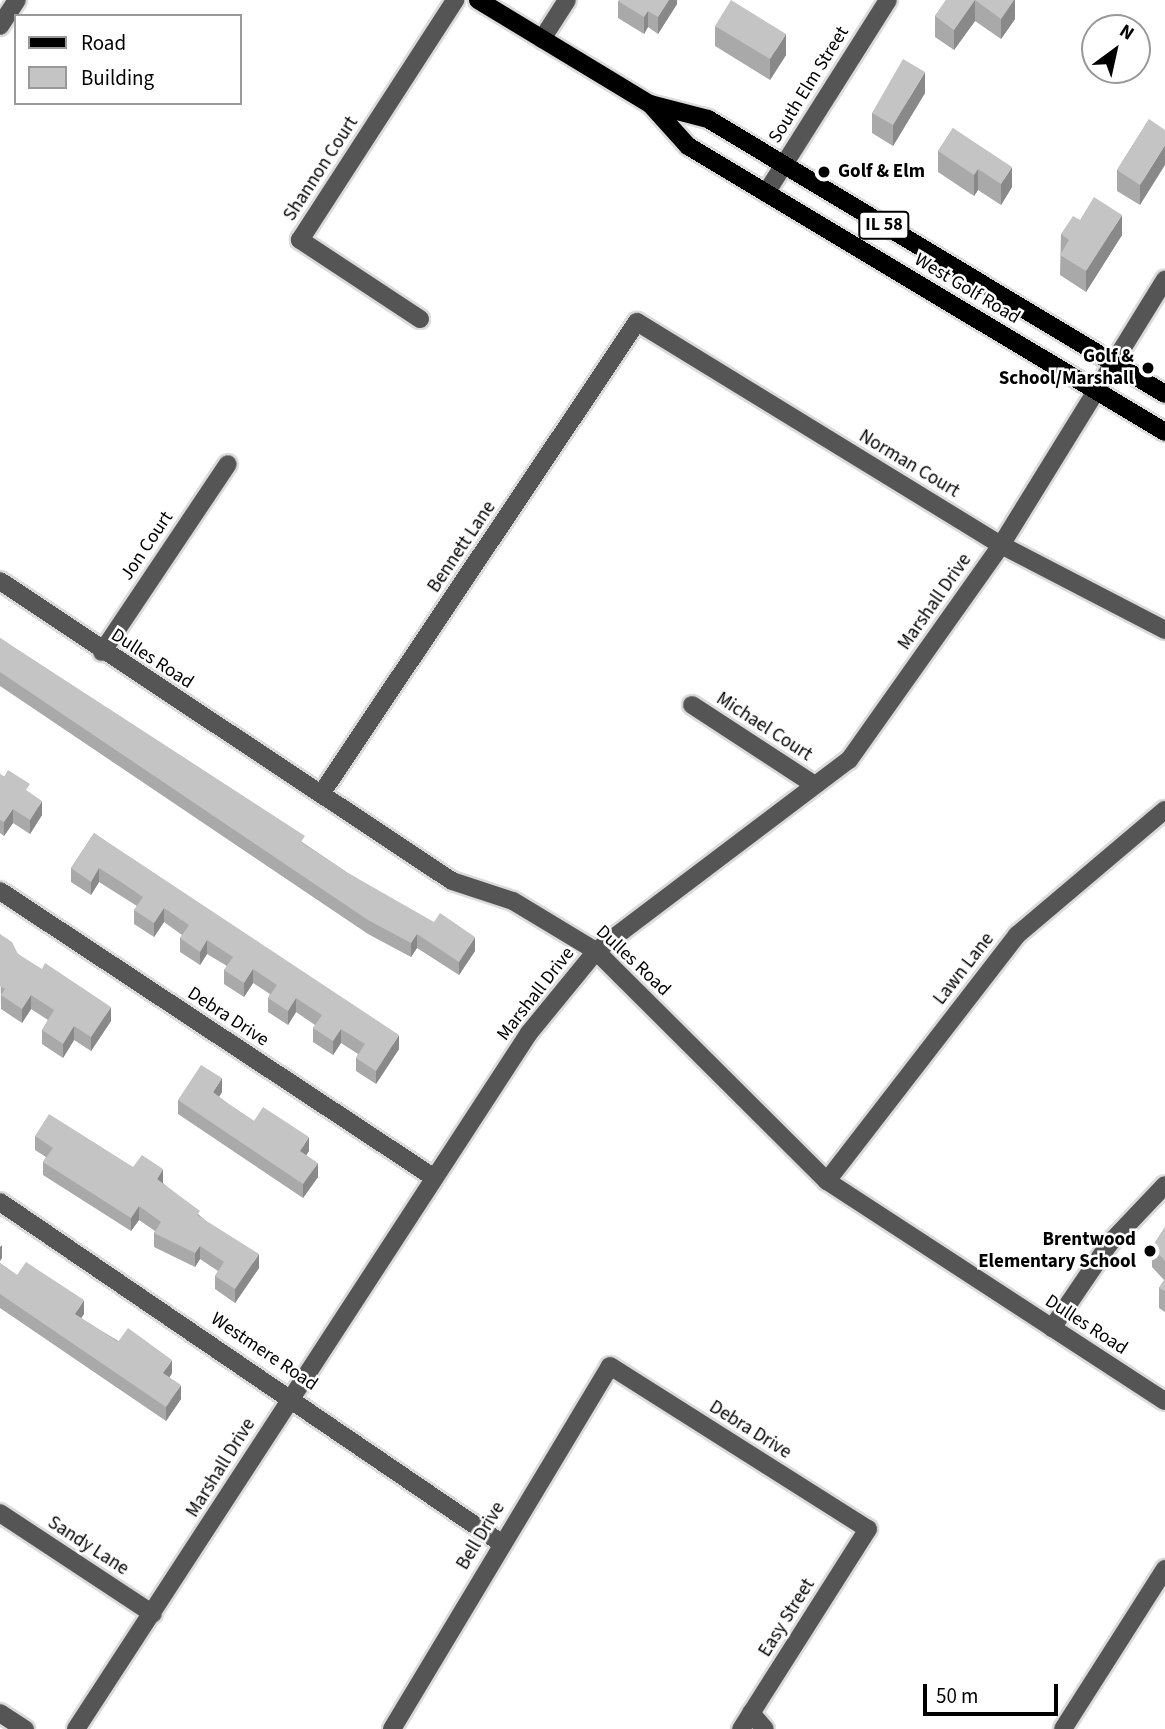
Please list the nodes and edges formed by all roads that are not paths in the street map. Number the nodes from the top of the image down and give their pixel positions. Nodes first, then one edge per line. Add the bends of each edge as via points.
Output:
1 (17, 0) edge
2 (455, 0) edge
3 (478, 0) edge
4 (566, 0) edge
5 (888, 0) edge
6 (0, 26) edge
7 (542, 39) junction
8 (650, 104) junction
9 (784, 164) junction
10 (766, 193) junction
11 (1165, 279) edge
12 (419, 319) dead end
13 (637, 322) joint
14 (1112, 362) junction
15 (1095, 390) junction
16 (1165, 394) edge
17 (1165, 432) edge
18 (228, 464) dead end
19 (1001, 545) junction
20 (0, 581) edge
21 (1165, 630) edge
22 (102, 652) junction
23 (692, 705) dead end
24 (813, 784) junction
25 (321, 794) junction
26 (1165, 810) edge
27 (0, 891) edge
28 (596, 951) junction
29 (433, 1177) junction
30 (827, 1181) junction
31 (1165, 1185) edge
32 (0, 1202) edge
33 (1052, 1328) junction
34 (610, 1366) joint
35 (292, 1396) junction
36 (1165, 1401) edge
37 (0, 1513) edge
38 (868, 1529) joint
39 (500, 1543) junction
40 (1165, 1569) edge
41 (153, 1614) junction
42 (0, 1713) edge
43 (751, 1713) junction
44 (25, 1729) edge
45 (76, 1729) edge
46 (392, 1729) edge
47 (741, 1729) edge
48 (765, 1729) edge
49 (1063, 1729) edge

1 - 6 street
2 - 12 street, Shannon Court via 300,240
3 - 7 main road, West Golf Road / IL 58
4 - 7 street
5 - 9 street, South Elm Street
7 - 8 main road, West Golf Road / IL 58
8 - 9 main road, West Golf Road / IL 58 via 708,119
8 - 10 main road, West Golf Road / IL 58 via 688,146
9 - 10 street, South Elm Street
9 - 14 main road, West Golf Road / IL 58
10 - 15 main road, West Golf Road / IL 58
11 - 14 street, Marshall Drive
13 - 19 street, Norman Court
13 - 25 street, Bennett Lane
14 - 15 street, Marshall Drive
14 - 16 main road, West Golf Road / IL 58
15 - 17 main road, West Golf Road / IL 58
15 - 19 street, Marshall Drive
18 - 22 street, Jon Court
19 - 21 street, Norman Court
19 - 24 street, Marshall Drive via 849,760
20 - 22 street, Dulles Road
22 - 25 street, Dulles Road
23 - 24 street, Michael Court
24 - 28 street, Marshall Drive
25 - 28 street, Dulles Road via 452,881 513,901
26 - 30 street, Lawn Lane via 1017,935
27 - 29 street, Debra Drive
28 - 29 street, Marshall Drive via 529,1033
28 - 30 street, Dulles Road
29 - 35 street, Marshall Drive
30 - 33 street, Dulles Road
31 - 33 street via 1109,1244
32 - 35 street, Westmere Road
33 - 36 street, Dulles Road
34 - 38 street, Debra Drive
34 - 39 street, Bell Drive
35 - 39 street, Westmere Road
35 - 41 street, Marshall Drive
37 - 41 street, Sandy Lane
38 - 43 street, Easy Street
39 - 46 street, Bell Drive
40 - 49 street
41 - 45 street, Marshall Drive
42 - 44 street
43 - 47 street, Easy Street
43 - 48 street

